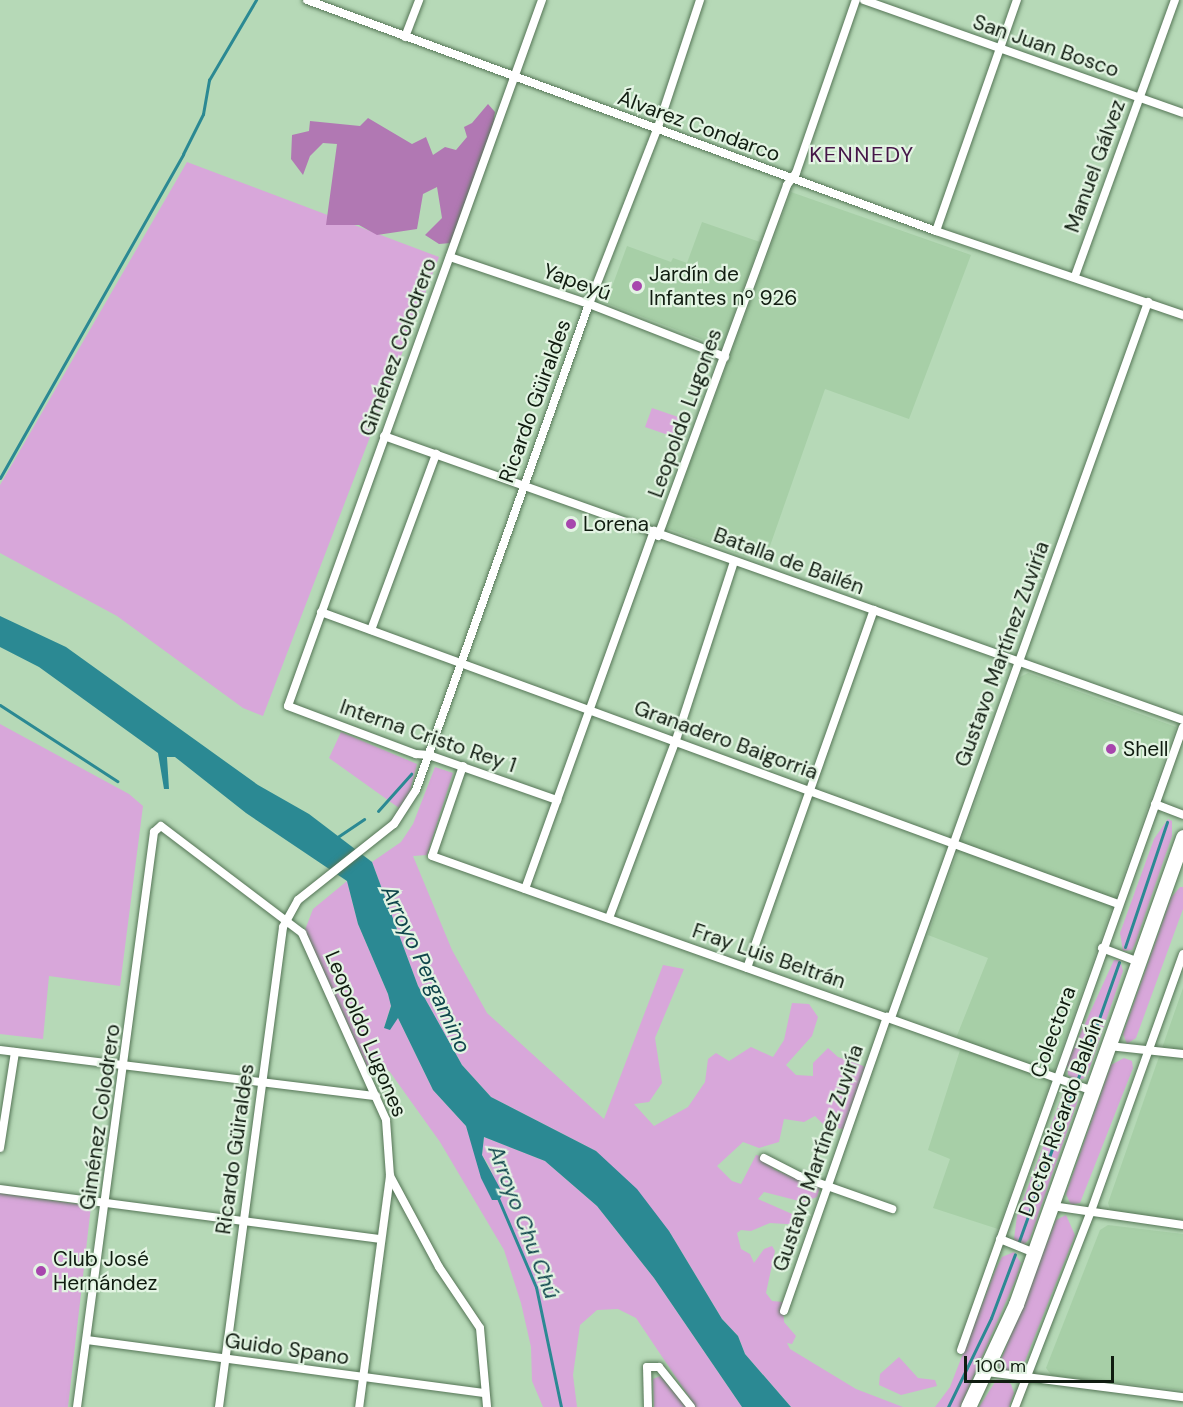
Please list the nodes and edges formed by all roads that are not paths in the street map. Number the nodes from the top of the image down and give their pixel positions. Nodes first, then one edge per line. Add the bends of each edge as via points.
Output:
1 (307, 0) edge
2 (418, 0) edge
3 (542, 0) edge
4 (700, 0) edge
5 (856, 0) edge
6 (864, 0) edge
7 (1017, 0) edge
8 (1175, 0) edge
9 (405, 37) junction
10 (999, 49) junction
11 (513, 77) junction
12 (1139, 98) junction
13 (1183, 113) edge
14 (657, 130) junction
15 (792, 179) junction
16 (936, 231) junction
17 (450, 257) junction
18 (1075, 276) junction
19 (1148, 302) junction
20 (589, 304) junction
21 (1183, 315) edge
22 (725, 357) junction
23 (384, 436) junction
24 (436, 454) junction
25 (525, 484) junction
26 (656, 534) junction
27 (734, 561) junction
28 (874, 610) junction
29 (321, 612) junction
30 (371, 630) junction
31 (1017, 660) junction
32 (462, 662) junction
33 (288, 706) joint
34 (591, 710) junction
35 (1183, 720) edge
36 (1183, 727) edge
37 (675, 740) junction
38 (429, 755) junction
39 (463, 766) junction
40 (811, 789) junction
41 (557, 800) junction
42 (1155, 804) junction
43 (1183, 815) edge
44 (154, 832) joint
45 (1183, 837) edge
46 (954, 841) junction
47 (1177, 875) edge
48 (525, 889) junction
49 (1118, 904) junction
50 (287, 918) junction
51 (609, 918) junction
52 (1102, 948) junction
53 (1183, 954) edge
54 (1139, 962) junction
55 (747, 968) junction
56 (889, 1018) junction
57 (1109, 1046) junction
58 (0, 1050) edge
59 (1147, 1050) junction
60 (15, 1052) junction
61 (1183, 1054) edge
62 (126, 1066) junction
63 (1056, 1077) junction
64 (262, 1083) junction
65 (1093, 1091) junction
66 (376, 1096) junction
67 (0, 1148) edge
68 (764, 1158) dead end
69 (390, 1176) junction
70 (827, 1185) junction
71 (0, 1189) edge
72 (106, 1204) junction
73 (1052, 1206) junction
74 (892, 1209) dead end
75 (1090, 1214) junction
76 (244, 1222) junction
77 (1183, 1225) edge
78 (381, 1239) junction
79 (1000, 1239) junction
80 (1035, 1253) junction
81 (784, 1311) dead end
82 (87, 1340) junction
83 (961, 1350) dead end
84 (225, 1358) junction
85 (987, 1372) junction
86 (363, 1377) junction
87 (1025, 1379) junction
88 (483, 1392) junction
89 (1183, 1397) edge
90 (77, 1407) edge
91 (219, 1407) edge
92 (359, 1407) edge
93 (487, 1407) edge
94 (648, 1407) edge
95 (691, 1407) edge
96 (968, 1407) edge
97 (1015, 1407) edge

1 - 9 street, Álvarez Condarco
2 - 9 street
3 - 11 street, Giménez Colodrero
4 - 14 street, Ricardo Güiraldes
5 - 15 street, Leopoldo Lugones
6 - 10 street, San Juan Bosco
7 - 10 street
8 - 12 street, Manuel Gálvez
9 - 11 street, Álvarez Condarco
10 - 12 street, San Juan Bosco
10 - 16 street
11 - 14 street, Álvarez Condarco
11 - 17 street, Giménez Colodrero
12 - 13 street, San Juan Bosco
12 - 18 street, Manuel Gálvez
14 - 15 street, Álvarez Condarco
14 - 20 street, Ricardo Güiraldes
15 - 16 street, Álvarez Condarco
15 - 22 street, Leopoldo Lugones
16 - 18 street, Álvarez Condarco
17 - 20 street, Yapeyú
17 - 23 street, Giménez Colodrero
18 - 19 street, Álvarez Condarco
19 - 21 street, Álvarez Condarco
19 - 31 street, Gustavo Martínez Zuviría
20 - 22 street, Yapeyú
20 - 25 street, Ricardo Güiraldes
22 - 26 street, Leopoldo Lugones
23 - 24 street, Batalla de Bailén
23 - 29 street, Giménez Colodrero
24 - 25 street, Batalla de Bailén
24 - 30 street
25 - 26 street, Batalla de Bailén
25 - 32 street, Ricardo Güiraldes
26 - 27 street, Batalla de Bailén
26 - 34 street, Leopoldo Lugones
27 - 28 street, Batalla de Bailén
27 - 37 street
28 - 31 street, Batalla de Bailén
28 - 40 street
29 - 30 street, Granadero Baigorria
29 - 33 street, Giménez Colodrero
30 - 32 street, Granadero Baigorria
31 - 35 street, Batalla de Bailén
31 - 46 street, Gustavo Martínez Zuviría
32 - 34 street, Granadero Baigorria
32 - 38 street, Ricardo Güiraldes
33 - 38 street, Interna Cristo Rey 1 via 416,754
34 - 37 street, Granadero Baigorria
34 - 41 street, Leopoldo Lugones
36 - 42 street, Colectora
37 - 40 street, Granadero Baigorria
37 - 51 street
38 - 39 street, Interna Cristo Rey 1
38 - 50 street, Ricardo Güiraldes via 403,814 298,900
39 - 41 street, Interna Cristo Rey 1
39 - 48 street, Fray Luis Beltrán via 432,855
40 - 46 street, Granadero Baigorria
40 - 55 street
41 - 48 street, Leopoldo Lugones
42 - 43 street
42 - 49 street, Colectora
44 - 50 street, Leopoldo Lugones via 167,827
44 - 62 street, Giménez Colodrero
45 - 47 highway, Doctor Ricardo Balbín
46 - 49 street, Granadero Baigorria
46 - 56 street, Gustavo Martínez Zuviría
47 - 54 highway, Doctor Ricardo Balbín
48 - 51 street, Fray Luis Beltrán
49 - 52 street, Colectora
50 - 64 street, Ricardo Güiraldes via 279,948
50 - 66 street, Leopoldo Lugones via 308,944
51 - 55 street, Fray Luis Beltrán
52 - 54 street
52 - 63 street, Colectora
53 - 59 street
54 - 57 highway, Doctor Ricardo Balbín
55 - 56 street, Fray Luis Beltrán
56 - 63 street, Fray Luis Beltrán
56 - 70 street, Gustavo Martínez Zuviría
57 - 59 street
57 - 65 highway, Doctor Ricardo Balbín
58 - 60 street
59 - 61 street
59 - 75 street
60 - 62 street
60 - 67 street
62 - 64 street
62 - 72 street, Giménez Colodrero
63 - 65 street, Fray Luis Beltrán
63 - 79 street, Colectora
64 - 66 street
64 - 76 street, Ricardo Güiraldes
65 - 73 highway, Doctor Ricardo Balbín
66 - 69 street, Leopoldo Lugones via 390,1142
68 - 70 street
69 - 78 street, Leopoldo Lugones
69 - 88 street via 438,1267 480,1328
70 - 74 street
70 - 81 street, Gustavo Martínez Zuviría
71 - 72 street
72 - 76 street
72 - 82 street, Giménez Colodrero
73 - 75 street
73 - 80 highway, Doctor Ricardo Balbín
75 - 77 street
75 - 87 street
76 - 78 street
76 - 84 street, Ricardo Güiraldes
78 - 86 street, Leopoldo Lugones
79 - 80 street
79 - 83 street, Colectora
80 - 85 highway, Doctor Ricardo Balbín
82 - 84 street, Guido Spano
82 - 90 street, Giménez Colodrero
84 - 86 street, Guido Spano
84 - 91 street, Ricardo Güiraldes
85 - 87 street
85 - 96 highway, Doctor Ricardo Balbín
86 - 88 street, Guido Spano
86 - 92 street, Leopoldo Lugones
87 - 89 street
87 - 97 street
88 - 93 street
94 - 95 street via 647,1367 659,1367

